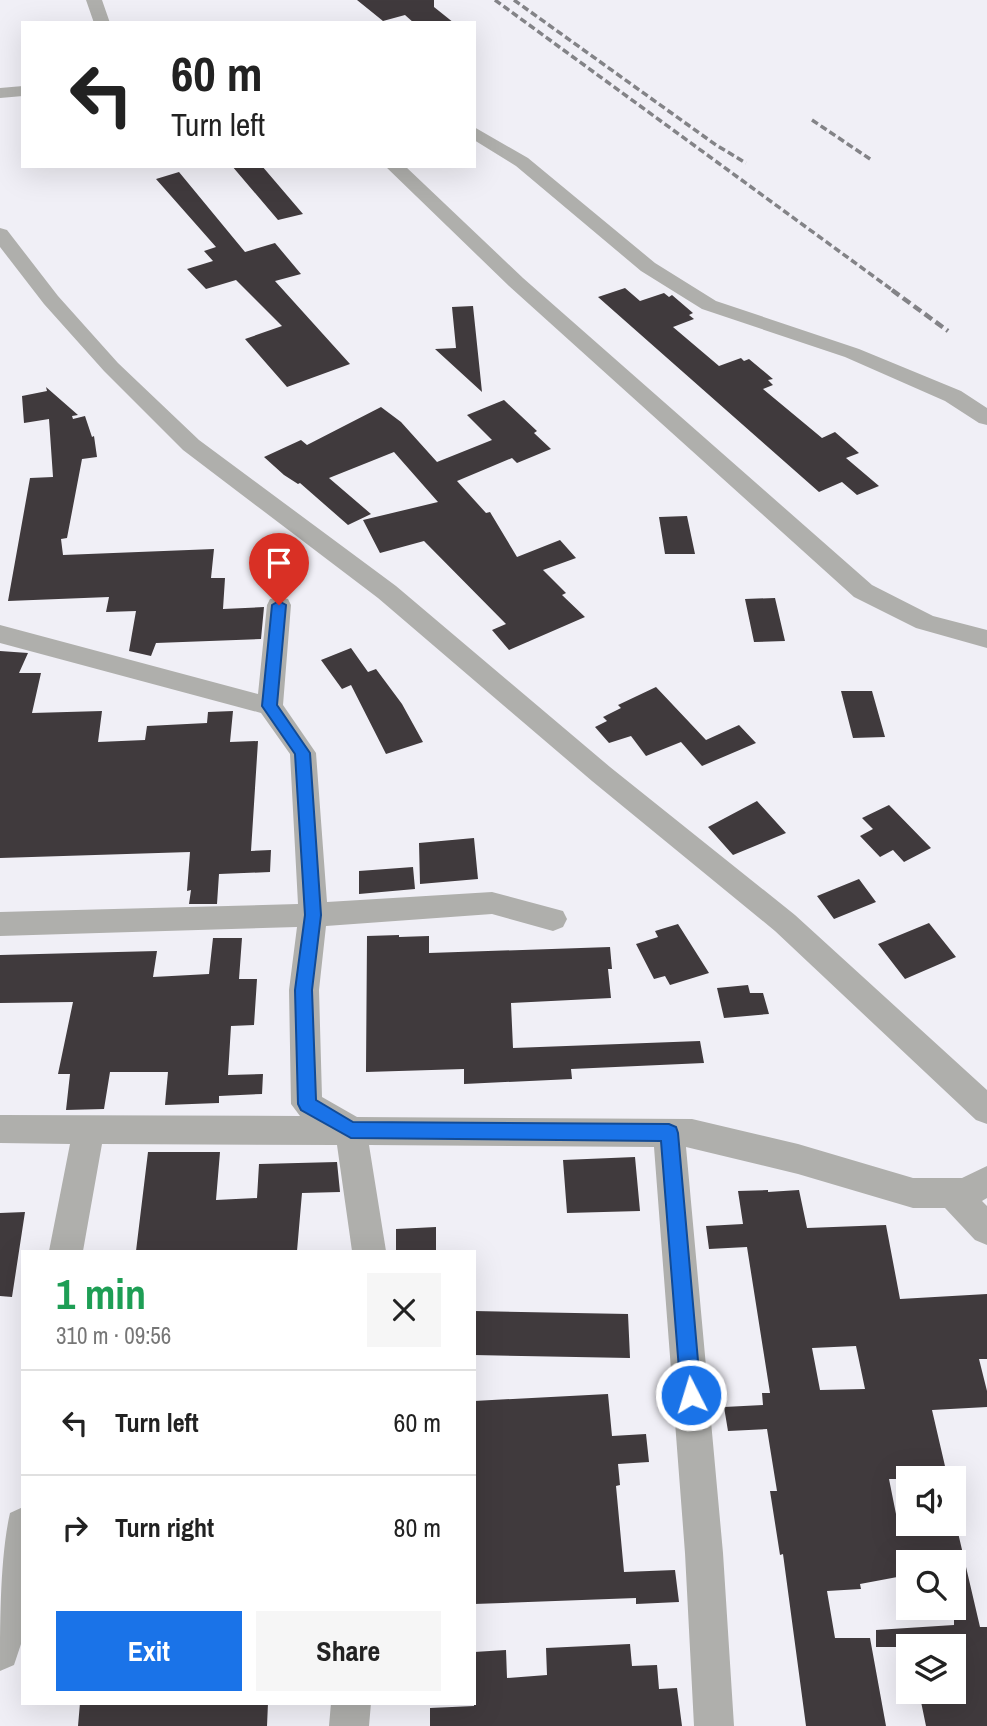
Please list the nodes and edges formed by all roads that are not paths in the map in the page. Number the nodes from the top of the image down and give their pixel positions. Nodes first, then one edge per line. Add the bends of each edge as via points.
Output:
1 (94, 0) edge
2 (101, 21) edge
3 (21, 91) edge
4 (0, 93) edge
5 (476, 133) edge
6 (396, 168) edge
7 (0, 234) edge
8 (987, 418) edge
9 (279, 605) dead end
10 (0, 634) edge
11 (987, 639) edge
12 (270, 706) junction
13 (313, 915) junction
14 (553, 919) dead end
15 (0, 924) edge
16 (987, 1110) edge
17 (0, 1129) edge
18 (89, 1130) junction
19 (351, 1130) junction
20 (669, 1133) junction
21 (987, 1181) edge
22 (951, 1192) junction
23 (987, 1229) edge
24 (66, 1250) edge
25 (369, 1250) edge
26 (21, 1539) edge
27 (0, 1651) edge
28 (351, 1705) edge
29 (349, 1726) edge
30 (714, 1726) edge

1 - 2 street
3 - 4 street
5 - 8 street via 522,162 648,267 709,305 852,353 953,396
6 - 11 street via 516,282 863,591 925,622
7 - 16 street via 111,367 191,445 387,592 785,923
9 - 12 street
10 - 12 street
12 - 13 street via 303,753
13 - 14 street via 492,903
13 - 15 street
13 - 19 street via 304,990 307,1104
17 - 18 street
18 - 19 street
18 - 24 street
19 - 20 street
19 - 25 street
20 - 22 street via 692,1133 914,1193
20 - 30 street
21 - 22 street via 965,1193
22 - 23 street
26 - 27 street
28 - 29 street

